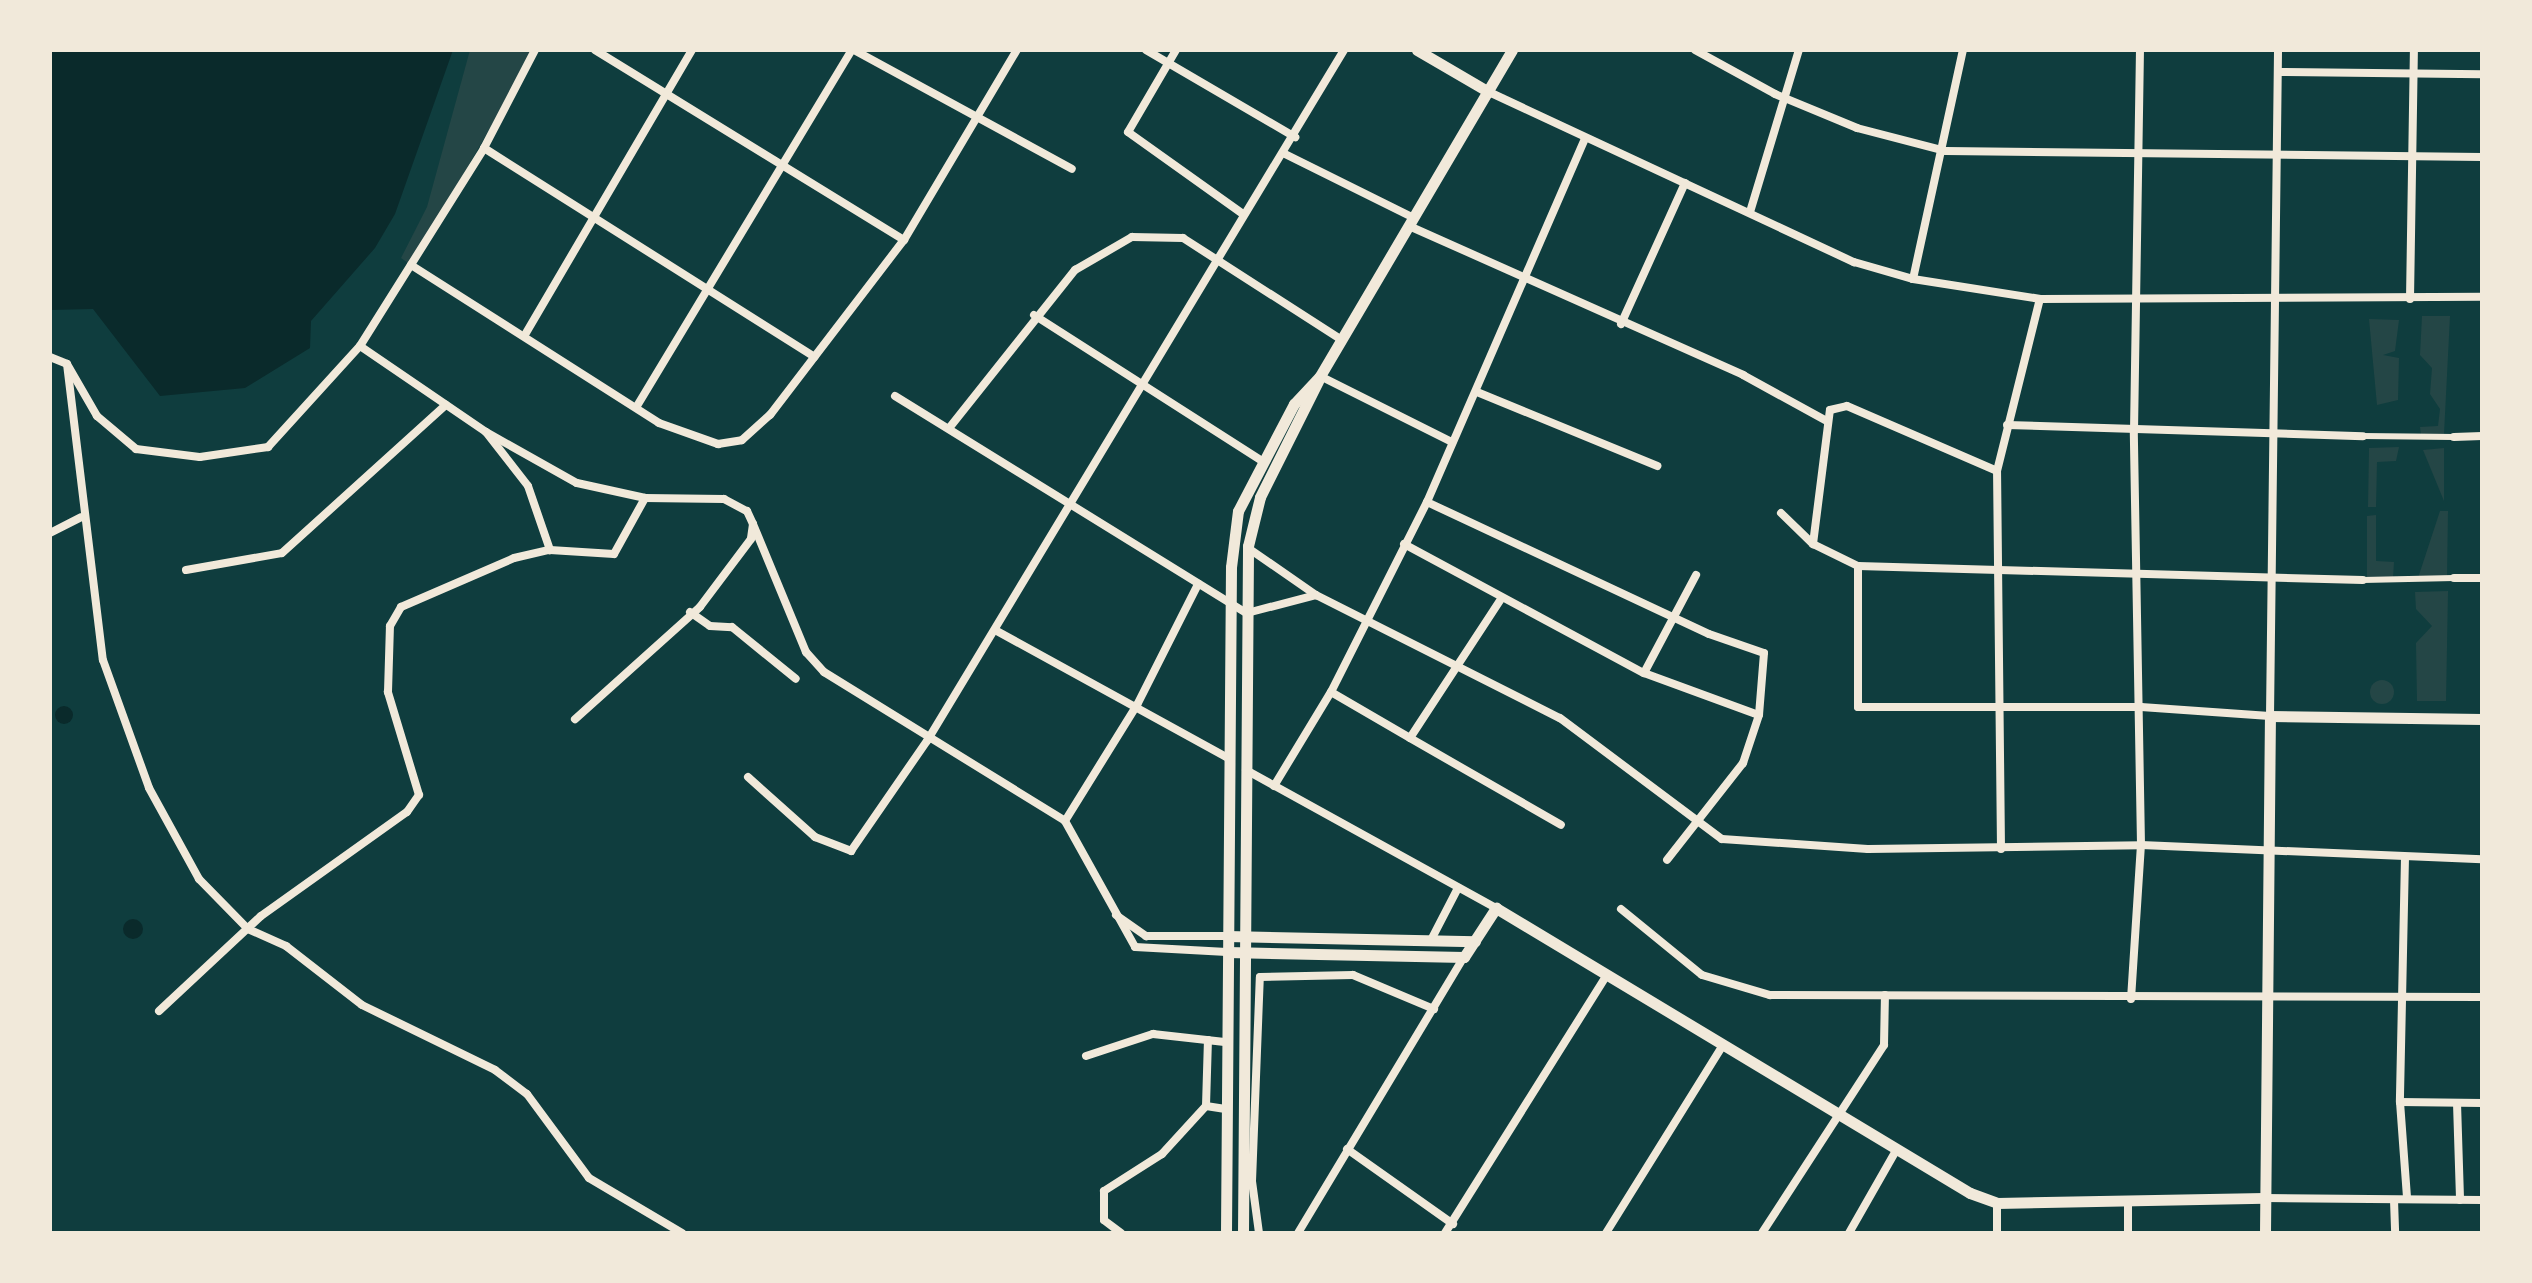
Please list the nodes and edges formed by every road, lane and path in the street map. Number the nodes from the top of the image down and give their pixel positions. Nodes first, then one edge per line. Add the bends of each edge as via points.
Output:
1 (535, 50) edge
2 (595, 50) edge
3 (692, 50) edge
4 (853, 50) edge
5 (1017, 50) edge
6 (1146, 50) edge
7 (1176, 50) edge
8 (1344, 50) edge
9 (1417, 50) edge
10 (1512, 50) edge
11 (1695, 50) edge
12 (1799, 50) edge
13 (1963, 50) edge
14 (2140, 50) edge
15 (2278, 50) edge
16 (2414, 50) edge
17 (1169, 63) junction
18 (2278, 72) junction
19 (2415, 74) junction
20 (2482, 74) edge
21 (1489, 92) junction
22 (667, 94) junction
23 (1787, 99) junction
24 (974, 117) junction
25 (1295, 137) junction
26 (1585, 138) junction
27 (484, 148) junction
28 (1946, 151) junction
29 (2141, 153) junction
30 (2277, 153) junction
31 (1285, 154) junction
32 (2416, 154) junction
33 (2482, 157) edge
34 (782, 167) junction
35 (1072, 169) dead end
36 (1685, 183) junction
37 (1750, 212) junction
38 (1243, 214) junction
39 (592, 216) junction
40 (1412, 222) junction
41 (904, 240) junction
42 (1214, 256) junction
43 (411, 265) junction
44 (1913, 279) junction
45 (1524, 282) junction
46 (709, 290) junction
47 (2139, 296) junction
48 (2275, 297) junction
49 (2482, 297) edge
50 (2040, 299) junction
51 (2410, 299) junction
52 (1034, 315) junction
53 (1621, 324) junction
54 (526, 333) junction
55 (1342, 340) junction
56 (360, 346) junction
57 (50, 357) edge
58 (814, 357) junction
59 (67, 364) junction
60 (1320, 376) junction
61 (1144, 384) junction
62 (1477, 392) junction
63 (895, 396) dead end
64 (446, 405) junction
65 (637, 406) junction
66 (1825, 420) junction
67 (2007, 425) junction
68 (950, 427) junction
69 (2134, 431) junction
70 (486, 432) junction
71 (2273, 435) junction
72 (2363, 436) joint
73 (2482, 436) edge
74 (2454, 437) joint
75 (1452, 442) junction
76 (1262, 461) junction
77 (1657, 466) dead end
78 (1997, 471) junction
79 (645, 498) junction
80 (1427, 502) junction
81 (1066, 506) junction
82 (1781, 513) dead end
83 (81, 517) junction
84 (753, 524) junction
85 (50, 533) edge
86 (1404, 544) junction
87 (1813, 544) junction
88 (1248, 548) junction
89 (550, 550) junction
90 (1858, 566) junction
91 (186, 570) dead end
92 (2000, 572) junction
93 (2137, 572) junction
94 (1696, 575) dead end
95 (2272, 577) junction
96 (2454, 578) joint
97 (2482, 578) edge
98 (2363, 580) joint
99 (1198, 584) junction
100 (1316, 595) junction
101 (1501, 599) junction
102 (1231, 604) junction
103 (690, 612) junction
104 (1247, 613) junction
105 (1674, 617) junction
106 (1368, 619) junction
107 (995, 630) junction
108 (1460, 663) junction
109 (1644, 673) junction
110 (796, 679) dead end
111 (1331, 692) junction
112 (1137, 705) junction
113 (2141, 707) junction
114 (2000, 709) junction
115 (1759, 715) junction
116 (2270, 716) junction
117 (575, 719) dead end
118 (2482, 719) edge
119 (1410, 738) junction
120 (927, 741) junction
121 (1230, 759) junction
122 (1246, 770) junction
123 (748, 777) dead end
124 (1274, 786) junction
125 (1697, 820) junction
126 (1065, 821) junction
127 (1561, 825) dead end
128 (2141, 845) junction
129 (2001, 849) junction
130 (2268, 852) junction
131 (2405, 857) junction
132 (2482, 859) edge
133 (1667, 860) dead end
134 (1458, 888) junction
135 (1110, 908) junction
136 (1496, 908) junction
137 (1621, 909) dead end
138 (248, 929) junction
139 (1227, 936) junction
140 (1243, 937) junction
141 (1431, 940) junction
142 (1475, 941) junction
143 (1227, 952) junction
144 (1243, 953) junction
145 (1464, 957) junction
146 (1607, 975) junction
147 (1885, 995) junction
148 (2266, 995) junction
149 (2402, 995) junction
150 (2482, 997) edge
151 (2131, 999) junction
152 (1434, 1009) junction
153 (159, 1011) dead end
154 (1208, 1040) junction
155 (1225, 1042) junction
156 (1723, 1045) junction
157 (1086, 1056) dead end
158 (2400, 1102) junction
159 (2457, 1103) junction
160 (2482, 1103) edge
161 (1206, 1106) junction
162 (1224, 1109) junction
163 (1840, 1115) junction
164 (1347, 1149) junction
165 (1897, 1149) junction
166 (2264, 1198) junction
167 (2407, 1198) junction
168 (2128, 1200) junction
169 (2394, 1200) junction
170 (2460, 1200) junction
171 (2482, 1200) edge
172 (1997, 1203) junction
173 (1453, 1224) junction
174 (1997, 1229) edge
175 (682, 1233) edge
176 (1121, 1233) edge
177 (1226, 1233) edge
178 (1243, 1233) edge
179 (1259, 1233) edge
180 (1298, 1233) edge
181 (1445, 1233) edge
182 (1606, 1233) edge
183 (1762, 1233) edge
184 (1849, 1233) edge
185 (1989, 1233) edge
186 (2128, 1233) edge
187 (2265, 1233) edge
188 (2395, 1233) edge

1 - 27 street
2 - 22 street
3 - 22 street
4 - 24 street
4 - 34 street
5 - 24 street
6 - 17 street
7 - 17 street
8 - 25 street
9 - 21 street
10 - 21 street
11 - 23 street
12 - 23 street
13 - 28 street
14 - 29 street
15 - 18 street
16 - 19 street
17 - 25 street
17 - 38 street via 1128,132
18 - 19 street
18 - 30 street
19 - 20 street
19 - 32 street
21 - 26 street
21 - 40 street
22 - 34 street
22 - 39 street
23 - 28 street via 1857,128
23 - 37 street
24 - 35 street
24 - 41 street
25 - 31 street
26 - 36 street
26 - 45 street
27 - 39 street
27 - 43 street
28 - 29 street
28 - 44 street
29 - 30 street
29 - 47 street
30 - 32 street
30 - 48 street
31 - 38 street
31 - 40 street
32 - 33 street
32 - 51 street
34 - 41 street
34 - 46 street
36 - 37 street
36 - 53 street
37 - 44 street via 1854,262
38 - 42 street
39 - 46 street
39 - 54 street
40 - 45 street
40 - 55 street
41 - 58 street
42 - 52 street via 1183,238 1132,237 1099,250
42 - 55 street
42 - 61 street
43 - 54 street
43 - 56 street
44 - 50 street
45 - 53 street
45 - 62 street
46 - 58 street
46 - 65 street
47 - 48 street
47 - 50 street
47 - 69 street
48 - 51 street
48 - 71 street
49 - 51 street
50 - 67 street
52 - 61 street
52 - 68 street
53 - 66 street
54 - 65 street
55 - 60 street
56 - 59 street via 268,447 200,457 154,453 119,439
56 - 64 street
57 - 59 street
58 - 65 street via 742,440 718,444 687,435
59 - 83 street
60 - 75 street
60 - 76 street
60 - 88 street via 1260,497
61 - 76 street
61 - 81 street
62 - 75 street
62 - 77 street
63 - 68 street
64 - 70 street
64 - 91 street via 282,553
66 - 78 street via 1830,410 1847,406
66 - 87 street
67 - 69 street
67 - 78 street
68 - 81 street
69 - 71 street
69 - 93 street
70 - 79 street via 577,483
70 - 89 street via 528,486
71 - 72 street
71 - 95 street
72 - 74 street
73 - 74 street
75 - 80 street
76 - 102 street via 1238,511
78 - 92 street
79 - 84 street via 724,499 747,511
79 - 89 street via 614,554
80 - 86 street
80 - 105 street
81 - 99 street
81 - 107 street
82 - 87 street
83 - 85 street
83 - 138 street via 103,660 121,724 173,838 199,879
84 - 103 street via 751,539
84 - 120 street via 806,652 824,672
86 - 101 street
86 - 106 street
87 - 90 street
88 - 100 street
88 - 104 street
89 - 138 street via 401,607 390,626 388,692 419,795
90 - 92 street
90 - 114 street via 1858,707
92 - 93 street
92 - 114 street
93 - 95 street
93 - 113 street
94 - 105 street
95 - 98 street
95 - 116 street
96 - 97 street
96 - 98 street
99 - 102 street
99 - 112 street
100 - 104 street
100 - 106 street
101 - 108 street
101 - 109 street
102 - 104 street
102 - 121 street
103 - 110 street via 710,626 732,627
103 - 117 street
104 - 122 street
105 - 109 street
105 - 115 street via 1764,653
106 - 108 street
106 - 111 street
107 - 112 street
107 - 120 street
108 - 119 street
108 - 125 street via 1560,718
109 - 115 street
111 - 119 street
111 - 124 street
112 - 121 street
112 - 126 street
113 - 114 street
113 - 116 street
113 - 128 street
114 - 129 street
115 - 125 street via 1743,763
116 - 118 street
116 - 130 street
119 - 127 street
120 - 123 street via 851,851 815,837
120 - 126 street
121 - 139 street
122 - 124 street
122 - 140 street
124 - 134 street
125 - 129 street via 1722,839
125 - 133 street
126 - 135 street
128 - 129 street
128 - 130 street
128 - 151 street
130 - 131 street
130 - 148 street
131 - 132 street
131 - 149 street
134 - 136 street
134 - 141 street
135 - 139 street via 1146,936
135 - 143 street via 1135,947
136 - 142 street
136 - 146 street
137 - 147 street via 1702,975 1744,991
138 - 153 street
138 - 175 street via 286,946 362,1005 495,1070 527,1094 589,1178
139 - 140 street
139 - 143 street
140 - 141 street
140 - 144 street
141 - 142 street
142 - 145 street
143 - 144 street
143 - 155 street
144 - 145 street
144 - 178 street
145 - 152 street
146 - 156 street
146 - 173 street
147 - 151 street
147 - 163 street via 1884,1045
148 - 149 street
148 - 151 street
148 - 166 street
149 - 150 street
149 - 158 street
152 - 164 street
152 - 179 street via 1353,975 1260,977 1252,1181
154 - 155 street
154 - 157 street via 1153,1034
154 - 161 street
155 - 162 street
156 - 163 street
156 - 182 street
158 - 159 street
158 - 167 street
159 - 160 street
159 - 170 street
161 - 162 street
161 - 176 street via 1162,1154 1104,1191 1104,1220
162 - 177 street
163 - 165 street
163 - 183 street
164 - 173 street
164 - 180 street
165 - 172 street
165 - 184 street
166 - 168 street
166 - 169 street
166 - 187 street
167 - 169 street
167 - 170 street
168 - 172 street
168 - 186 street
169 - 188 street
170 - 171 street
172 - 174 street
173 - 181 street
174 - 185 street

